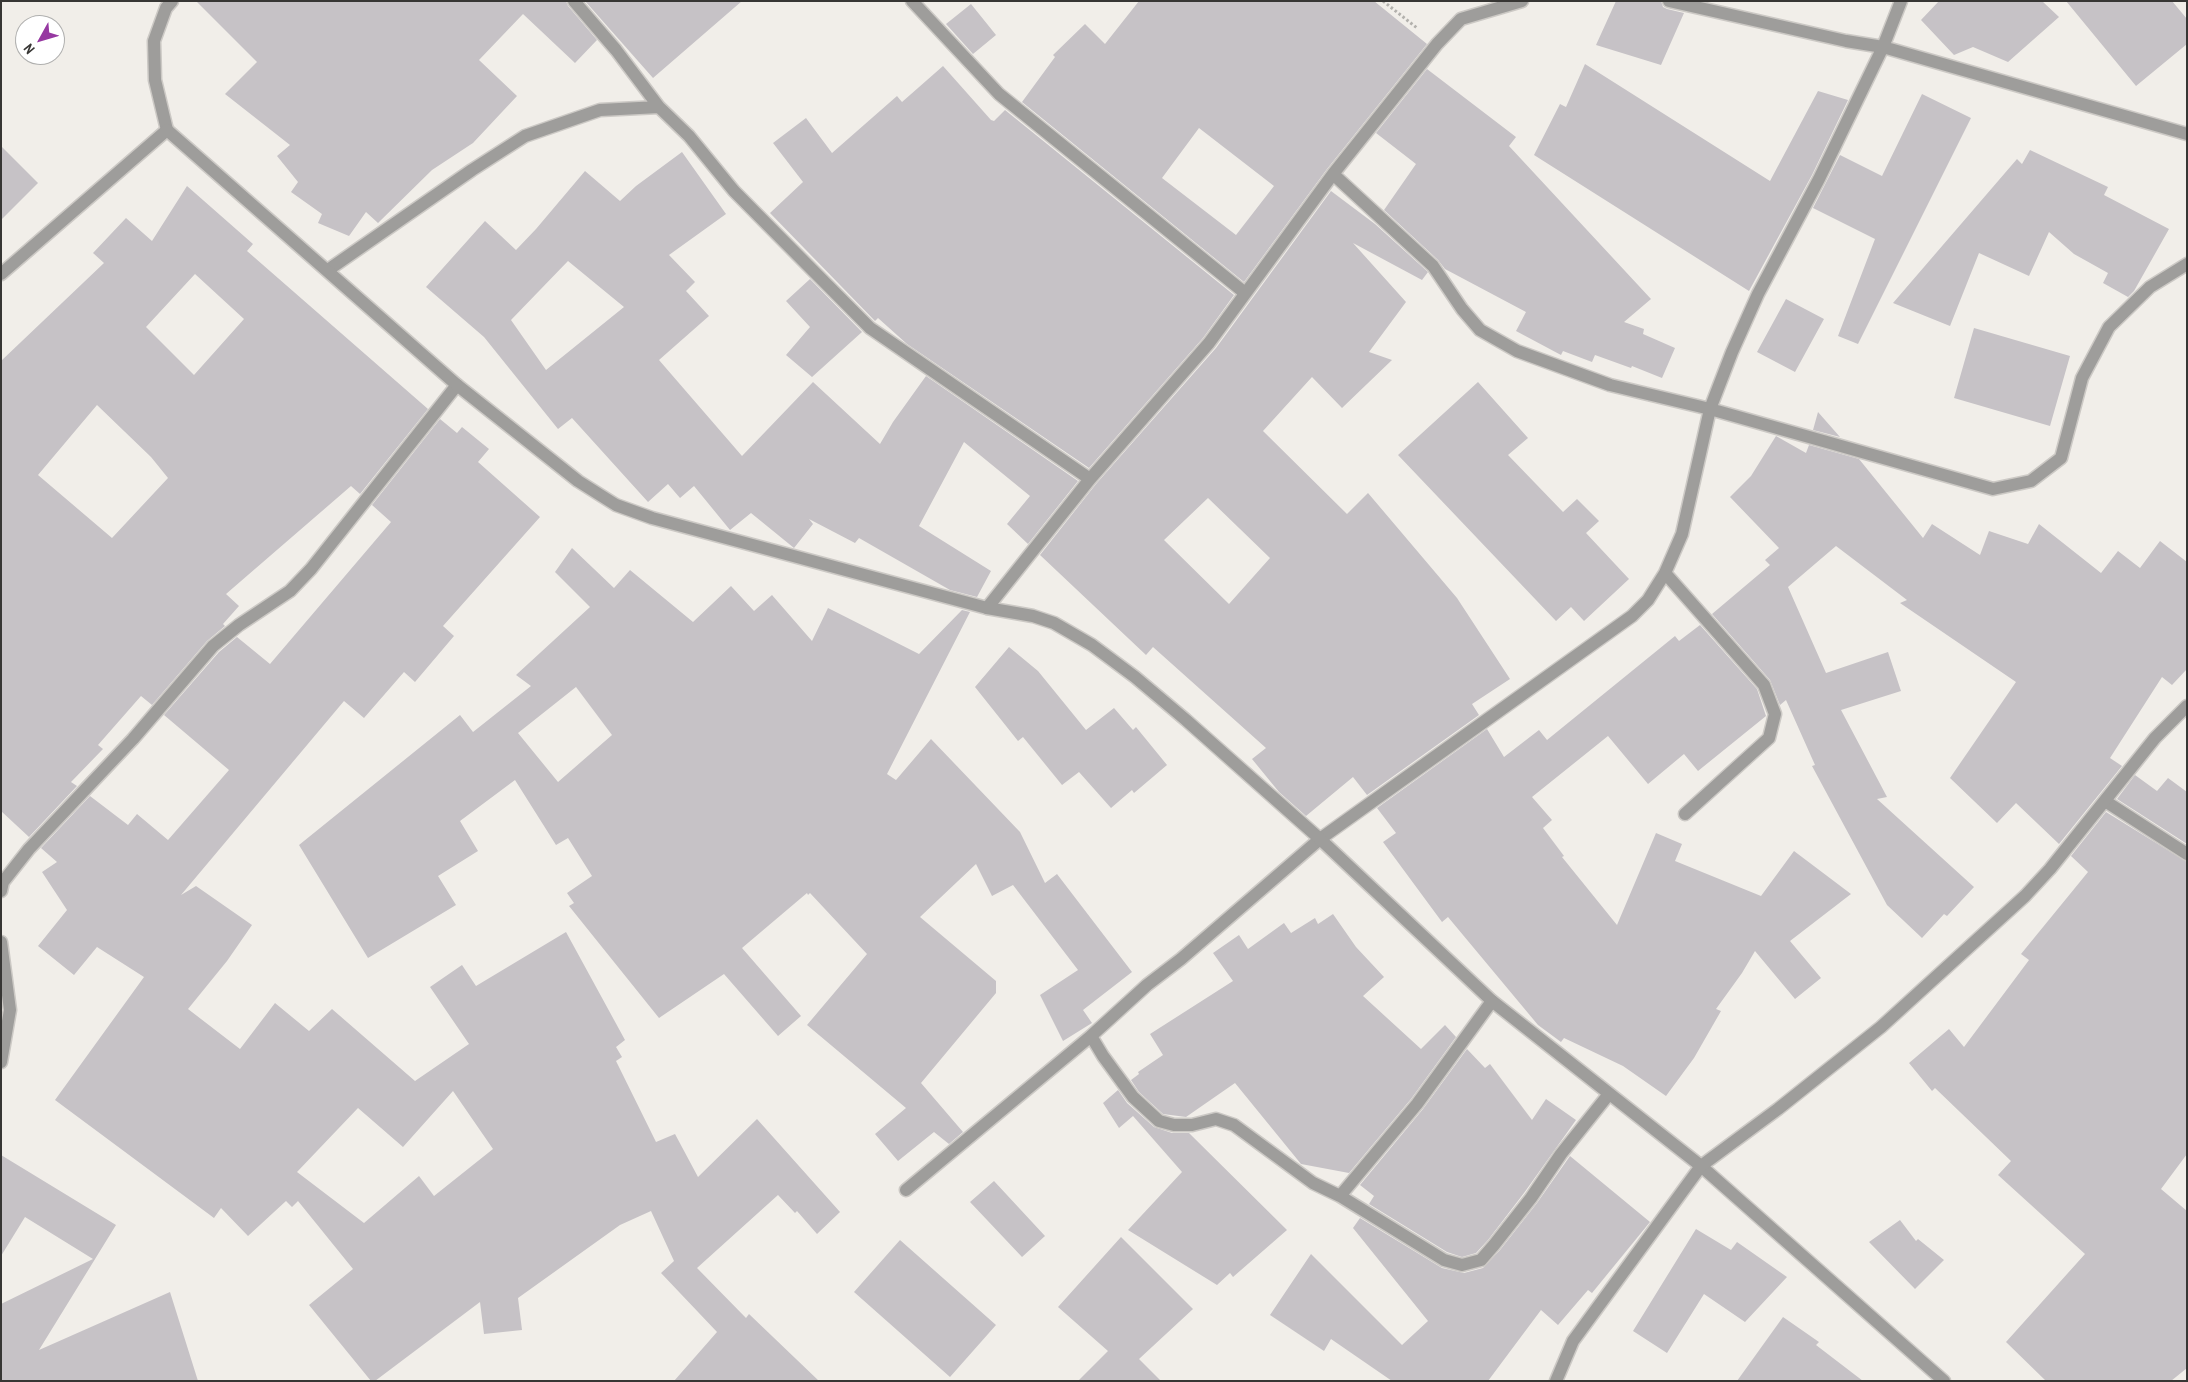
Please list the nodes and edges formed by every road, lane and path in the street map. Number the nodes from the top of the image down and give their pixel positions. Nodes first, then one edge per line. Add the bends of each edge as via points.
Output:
1 (172, 1) edge
2 (574, 1) edge
3 (912, 1) edge
4 (1384, 1) edge
5 (1522, 1) edge
6 (1669, 1) edge
7 (1901, 1) edge
8 (1437, 44) junction
9 (1883, 47) junction
10 (659, 107) junction
11 (167, 130) junction
12 (2187, 134) edge
13 (1333, 174) junction
14 (2187, 264) edge
15 (328, 270) junction
16 (1, 274) edge
17 (1245, 293) junction
18 (458, 385) junction
19 (1710, 409) junction
20 (1090, 479) junction
21 (1665, 573) junction
22 (988, 608) junction
23 (2187, 706) edge
24 (2105, 801) junction
25 (1685, 814) dead end
26 (1320, 839) junction
27 (2187, 854) edge
28 (1, 891) edge
29 (1, 942) edge
30 (1492, 1001) junction
31 (1091, 1036) junction
32 (1, 1062) edge
33 (1609, 1094) junction
34 (1701, 1166) junction
35 (906, 1190) dead end
36 (1340, 1196) junction
37 (1556, 1381) edge
38 (1944, 1381) edge

1 - 11 street via 166,8 154,41 155,80
2 - 10 street
3 - 17 street via 999,94
4 - 8 path
5 - 8 street via 1461,19
6 - 9 street
7 - 9 street
8 - 13 street
9 - 12 street
9 - 19 street via 1758,294
10 - 15 street via 600,110 525,136
10 - 20 street via 689,136 734,192 776,236 870,328
11 - 15 street
11 - 16 street
13 - 17 street
13 - 19 street via 1433,266 1480,330 1517,351 1610,385
14 - 19 street via 2150,287 2109,327 2082,378 2061,458 2031,481 1993,489
15 - 18 street
17 - 20 street via 1209,343
18 - 22 street via 616,506
18 - 28 street via 311,569 290,591 213,646 133,739 29,849 3,882
19 - 21 street via 1682,534
20 - 22 street
21 - 25 street via 1764,685 1775,714 1769,738
21 - 26 street via 1648,600 1632,616
22 - 26 street via 1054,623 1092,645 1186,720
23 - 24 street via 2155,738
24 - 27 street
24 - 34 street via 2044,876 1962,954 1881,1027
26 - 30 street
26 - 31 street
29 - 32 street via 10,1010
30 - 33 street
30 - 36 street via 1417,1104
31 - 35 street
31 - 36 street via 1133,1097 1159,1121 1192,1125 1216,1119 1234,1124 1314,1183
33 - 34 street
33 - 36 street via 1481,1260 1462,1265 1444,1260
34 - 37 street via 1573,1341
34 - 38 street

